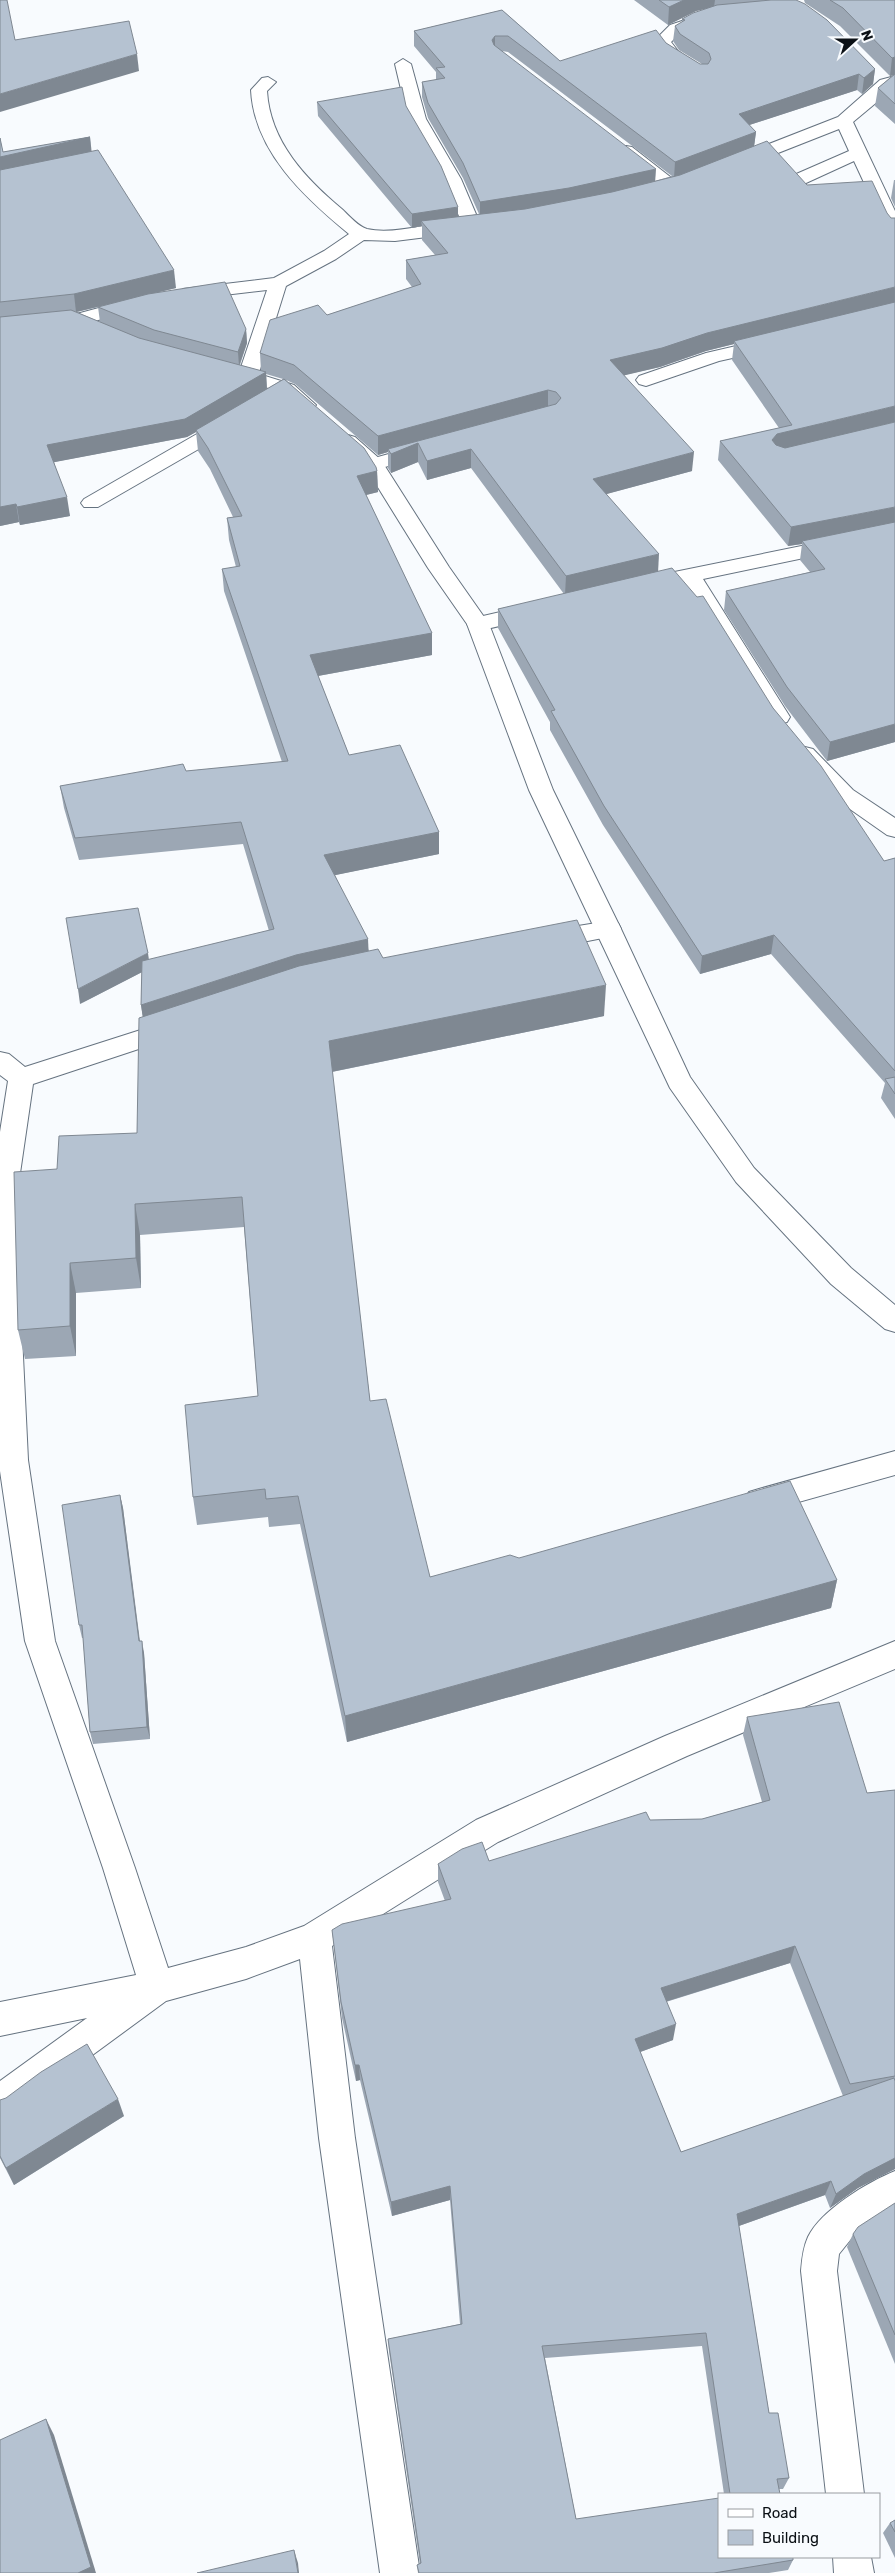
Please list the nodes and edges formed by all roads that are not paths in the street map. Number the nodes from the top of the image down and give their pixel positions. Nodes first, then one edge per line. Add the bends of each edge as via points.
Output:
1 (725, 14) edge
2 (403, 64) dead end
3 (872, 71) edge
4 (700, 73) edge
5 (268, 82) dead end
6 (890, 83) edge
7 (844, 121) junction
8 (610, 139) edge
9 (859, 153) junction
10 (725, 168) edge
11 (690, 180) edge
12 (800, 180) edge
13 (672, 187) junction
14 (655, 191) edge
15 (895, 230) edge
16 (360, 234) junction
17 (278, 284) junction
18 (112, 335) edge
19 (789, 339) edge
20 (212, 366) edge
21 (248, 376) junction
22 (646, 380) dead end
23 (287, 389) junction
24 (441, 446) edge
25 (374, 464) junction
26 (92, 503) dead end
27 (895, 533) edge
28 (689, 574) junction
29 (621, 590) edge
30 (554, 606) edge
31 (478, 624) junction
32 (895, 829) edge
33 (609, 929) junction
34 (523, 944) edge
35 (196, 1021) edge
36 (10, 1070) edge
37 (895, 1321) edge
38 (895, 1463) edge
39 (734, 1508) edge
40 (895, 1655) edge
41 (314, 1938) junction
42 (157, 1987) junction
43 (0, 2019) edge
44 (0, 2102) edge
45 (895, 2189) edge
46 (845, 2493) edge
47 (852, 2558) edge
48 (400, 2573) edge
49 (854, 2573) edge

1 - 4 street via 676,28 662,41 672,54
2 - 16 street via 417,119 481,225 395,236
3 - 6 street
5 - 16 street via 258,90 264,127 294,172 340,219
6 - 7 street
7 - 9 street
7 - 10 street
8 - 13 street
9 - 12 street
9 - 15 street
11 - 13 street
13 - 14 street
16 - 17 street via 330,256
17 - 18 street via 209,290 67,321
17 - 21 street
19 - 22 street via 713,357
20 - 21 street
21 - 23 street
23 - 25 street
23 - 26 street
24 - 25 street
25 - 31 street
27 - 28 street
28 - 29 street
28 - 32 street via 775,711 808,757 844,795
30 - 31 street
31 - 33 street via 541,790
33 - 34 street
33 - 37 street via 679,1081 745,1175 841,1276
35 - 36 street
36 - 42 street via 5,1187 13,1460 40,1641
38 - 39 street
40 - 41 street via 676,1746 487,1832
41 - 42 street via 246,1963
41 - 48 street via 337,2138
42 - 43 street
42 - 44 street
45 - 46 street via 838,2226 822,2247 819,2271
47 - 49 street

